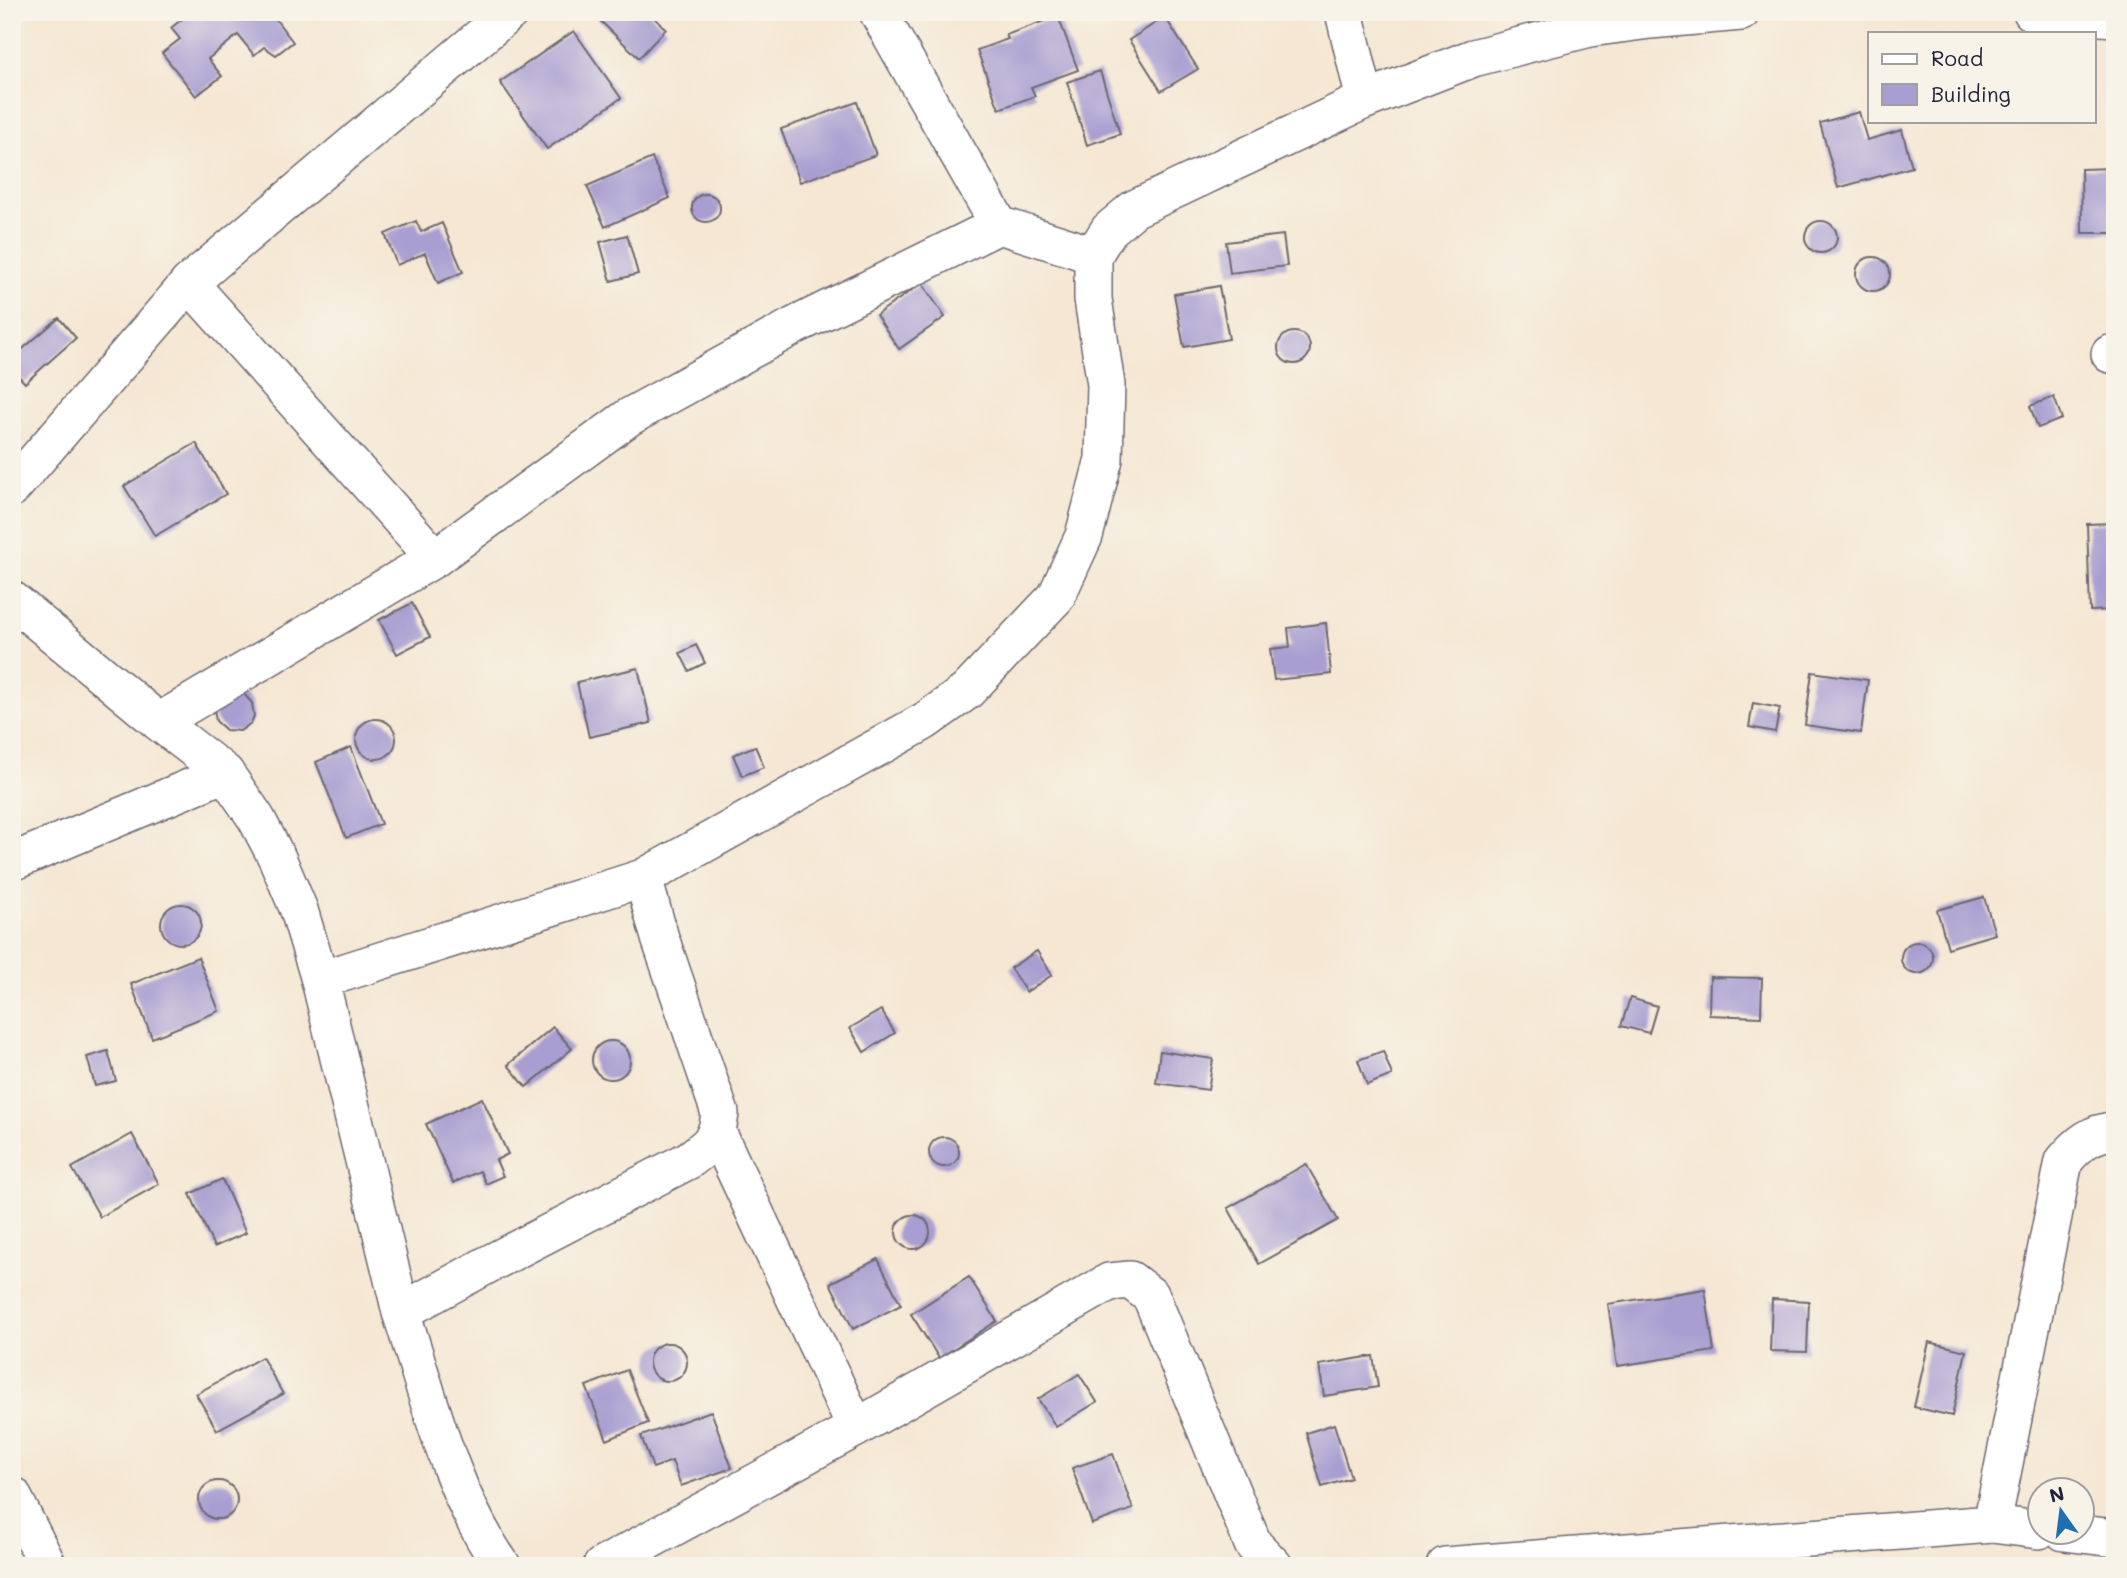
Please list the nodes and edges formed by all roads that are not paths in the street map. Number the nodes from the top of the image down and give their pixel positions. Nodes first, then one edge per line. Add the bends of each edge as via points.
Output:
1 (510, 12) edge
2 (878, 12) edge
3 (1344, 12) edge
4 (1741, 12) edge
5 (2032, 12) edge
6 (2115, 18) edge
7 (1365, 100) junction
8 (999, 225) junction
9 (1093, 255) junction
10 (189, 283) junction
11 (12, 488) edge
12 (435, 558) junction
13 (12, 600) edge
14 (159, 722) junction
15 (225, 773) junction
16 (12, 862) edge
17 (643, 878) junction
18 (320, 980) junction
19 (2115, 1131) edge
20 (718, 1134) junction
21 (401, 1312) junction
22 (856, 1428) junction
23 (12, 1496) edge
24 (1992, 1524) junction
25 (2025, 1528) edge
26 (2096, 1536) edge
27 (2115, 1538) edge
28 (48, 1566) edge
29 (502, 1566) edge
30 (602, 1566) edge
31 (1274, 1566) edge
32 (1444, 1566) edge

1 - 10 street
2 - 8 street
3 - 7 street
4 - 7 street via 1590,28 1473,58
5 - 6 street
7 - 9 street via 1134,209 1109,229
8 - 9 street
8 - 12 street via 794,326 629,417
9 - 17 street via 1093,299 1106,385 1104,459 1084,536 1056,597 967,691 925,721
10 - 11 street
10 - 12 street
12 - 14 street
13 - 14 street
14 - 15 street
15 - 16 street
15 - 18 street via 277,858
17 - 18 street
17 - 20 street via 720,1114
18 - 21 street
19 - 24 street via 2078,1143 2064,1161
20 - 21 street via 689,1160
20 - 22 street
21 - 29 street via 468,1509
22 - 30 street
22 - 31 street via 1109,1282 1130,1280 1151,1296 1253,1544
23 - 28 street
24 - 25 street
24 - 32 street
26 - 27 street

